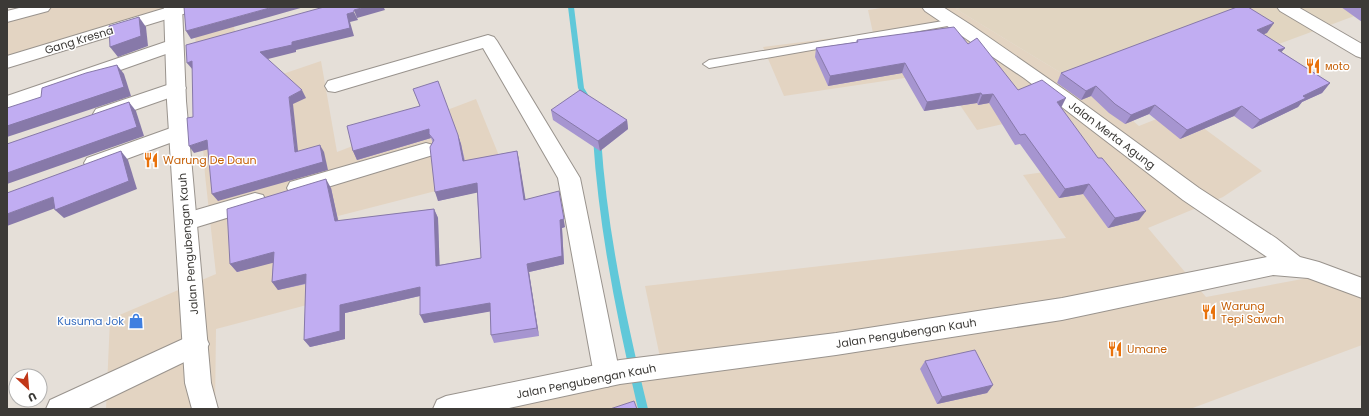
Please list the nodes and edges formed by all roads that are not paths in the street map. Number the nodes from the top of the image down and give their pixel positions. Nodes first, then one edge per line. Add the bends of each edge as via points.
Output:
1 (42, 7) edge
2 (931, 7) edge
3 (1286, 7) edge
4 (178, 8) edge
5 (7, 17) edge
6 (954, 22) junction
7 (180, 47) junction
8 (1362, 52) edge
9 (7, 62) edge
10 (709, 64) dead end
11 (335, 86) dead end
12 (176, 88) junction
13 (7, 103) edge
14 (88, 119) edge
15 (179, 132) junction
16 (426, 150) dead end
17 (73, 171) edge
18 (187, 221) junction
19 (1292, 264) junction
20 (1362, 288) edge
21 (196, 344) junction
22 (613, 374) junction
23 (59, 409) edge
24 (205, 409) edge
25 (446, 409) edge

1 - 5 street
2 - 6 street, Jalan Merta Agung
3 - 8 street
4 - 7 street, Jalan Pengubengan Kauh
4 - 9 street, Gang Kresna
6 - 10 lane
6 - 19 street, Jalan Merta Agung via 1193,195 1279,252
7 - 12 street, Jalan Pengubengan Kauh
7 - 13 street
11 - 22 street via 488,41 569,178
12 - 14 street
12 - 15 street, Jalan Pengubengan Kauh
15 - 17 street
15 - 18 street, Jalan Pengubengan Kauh
16 - 18 street
18 - 21 street, Jalan Pengubengan Kauh
19 - 20 street, Jalan Pengubengan Kauh
19 - 22 street, Jalan Pengubengan Kauh via 1273,265 1062,309 836,344
21 - 23 street
21 - 24 street, Jalan Pengubengan Kauh via 198,383
22 - 25 street, Jalan Pengubengan Kauh

